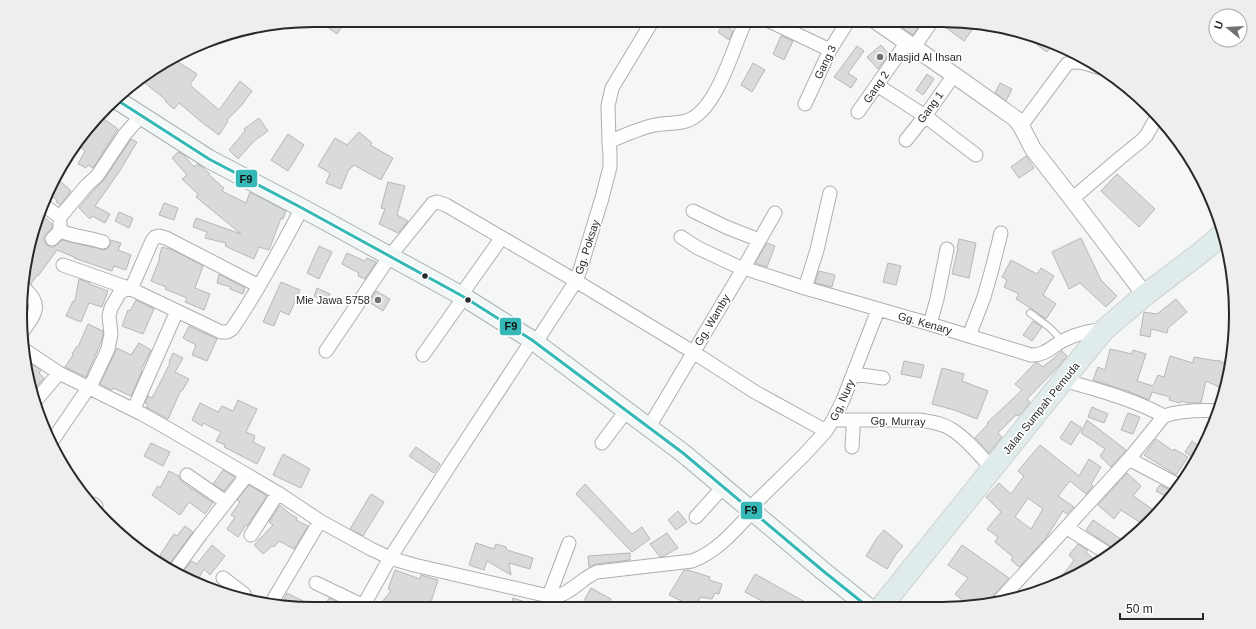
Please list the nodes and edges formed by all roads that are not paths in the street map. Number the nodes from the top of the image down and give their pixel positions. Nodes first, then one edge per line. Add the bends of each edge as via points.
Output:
1 (649, 27) edge
2 (743, 27) edge
3 (782, 27) edge
4 (844, 27) edge
5 (886, 27) edge
6 (926, 27) edge
7 (910, 45) junction
8 (830, 50) junction
9 (1078, 62) edge
10 (954, 75) junction
11 (877, 85) junction
12 (120, 102) edge
13 (805, 104) dead end
14 (858, 112) dead end
15 (141, 116) junction
16 (925, 116) junction
17 (1154, 121) edge
18 (1021, 126) junction
19 (906, 140) dead end
20 (609, 142) junction
21 (976, 155) dead end
22 (830, 193) dead end
23 (1072, 199) junction
24 (47, 208) edge
25 (302, 208) junction
26 (693, 211) dead end
27 (775, 213) dead end
28 (60, 217) junction
29 (1001, 233) dead end
30 (681, 237) dead end
31 (759, 240) junction
32 (1219, 240) edge
33 (103, 242) dead end
34 (498, 243) dead end
35 (948, 249) dead end
36 (390, 256) junction
37 (63, 266) dead end
38 (743, 269) junction
39 (576, 280) junction
40 (259, 286) junction
41 (805, 288) junction
42 (131, 289) junction
43 (29, 293) edge
44 (1145, 295) junction
45 (462, 296) junction
46 (878, 310) junction
47 (177, 311) junction
48 (1030, 313) dead end
49 (28, 324) edge
50 (930, 324) junction
51 (969, 336) junction
52 (1082, 337) junction
53 (534, 341) junction
54 (326, 351) dead end
55 (693, 352) junction
56 (29, 353) edge
57 (423, 355) dead end
58 (59, 373) junction
59 (854, 374) junction
60 (884, 378) dead end
61 (1063, 380) junction
62 (91, 385) junction
63 (39, 397) edge
64 (136, 404) dead end
65 (1213, 410) edge
66 (626, 411) junction
67 (1164, 416) junction
68 (853, 421) junction
69 (830, 425) junction
70 (648, 428) junction
71 (55, 437) edge
72 (602, 443) dead end
73 (852, 447) dead end
74 (1129, 459) junction
75 (992, 469) junction
76 (247, 475) junction
77 (187, 476) dead end
78 (1175, 483) edge
79 (723, 487) junction
80 (278, 493) junction
81 (226, 502) junction
82 (751, 510) junction
83 (696, 516) dead end
84 (320, 521) junction
85 (1067, 528) junction
86 (251, 535) dead end
87 (569, 543) dead end
88 (1102, 553) edge
89 (390, 558) junction
90 (178, 567) edge
91 (223, 578) dead end
92 (316, 583) dead end
93 (242, 592) edge
94 (1005, 594) edge
95 (274, 599) edge
96 (555, 600) edge
97 (353, 602) edge
98 (366, 602) edge
99 (862, 602) edge
100 (885, 602) edge

1 - 20 street, Gg. Poksay via 612,88 608,106
2 - 20 street via 717,90 699,113 687,121 654,125
3 - 8 street
4 - 8 street, Gang 3
5 - 7 street
6 - 7 street, Gang 2
7 - 10 street
7 - 11 street, Gang 2
8 - 13 street, Gang 3
9 - 18 street via 1067,64
10 - 16 street, Gang 1
10 - 18 street via 1006,111
11 - 14 street, Gang 2
11 - 16 street
12 - 15 main road
15 - 25 main road via 209,159
15 - 28 street via 125,134 97,176
16 - 19 street, Gang 1
16 - 21 street
17 - 23 street via 1146,136
18 - 23 street via 1033,149
20 - 39 street, Gg. Poksay via 610,167 607,181
22 - 41 street
23 - 44 street
24 - 28 street
25 - 36 main road
25 - 40 street
26 - 31 street via 726,228
27 - 31 street, Gg. Wamby
28 - 33 street via 56,235 86,237
29 - 51 street via 984,296
30 - 38 street, Gg. Kenary
31 - 38 street, Gg. Wamby
32 - 44 highway, Jalan Sumpah Pemuda
34 - 45 street
35 - 50 street
36 - 39 street via 433,203 437,202 446,204
36 - 45 main road
36 - 54 street
37 - 42 street
38 - 41 street, Gg. Kenary
38 - 55 street, Gg. Wamby
39 - 53 street, Gg. Poksay
39 - 55 street
40 - 42 street via 159,236 152,241
40 - 47 street via 232,329 227,332 221,332
41 - 46 street, Gg. Kenary
42 - 47 street
42 - 62 street via 118,294 111,308 108,349
43 - 49 street via 35,303 34,315
44 - 52 highway, Jalan Sumpah Pemuda
45 - 53 main road
45 - 57 street
46 - 50 street, Gg. Kenary
46 - 59 street, Gg, Nury
47 - 64 street
48 - 52 lane via 1058,336
50 - 51 street, Gg. Kenary
51 - 52 street, Gg. Kenary via 1031,355 1039,355
52 - 61 highway, Jalan Sumpah Pemuda via 1081,358
53 - 66 main road
53 - 89 street, Gg. Poksay
55 - 69 street via 755,392
55 - 70 street, Gg. Wamby
56 - 58 street
58 - 62 street
58 - 63 street
59 - 60 street
59 - 69 street, Gg, Nury
61 - 67 street via 1132,400
61 - 75 highway, Jalan Sumpah Pemuda
62 - 71 street
62 - 76 street
65 - 67 street via 1172,413
66 - 70 main road
66 - 72 street
67 - 74 street
68 - 69 street, Gg. Murray
68 - 73 street
68 - 75 street, Gg. Murray via 920,420 945,426 962,438
69 - 82 street, Gg, Nury
70 - 79 main road
74 - 78 street
74 - 85 street
75 - 100 highway, Jalan Sumpah Pemuda
76 - 80 street
76 - 81 street
77 - 81 street
79 - 82 main road
79 - 83 street
80 - 84 street
80 - 86 street
81 - 90 street
82 - 96 street, Gg, Nury via 722,542 698,559 597,572
82 - 99 main road
84 - 89 street
84 - 95 street
85 - 88 street
85 - 94 street
87 - 96 street
89 - 96 street
89 - 98 street, Gg. Poksay
91 - 93 street
92 - 97 street

